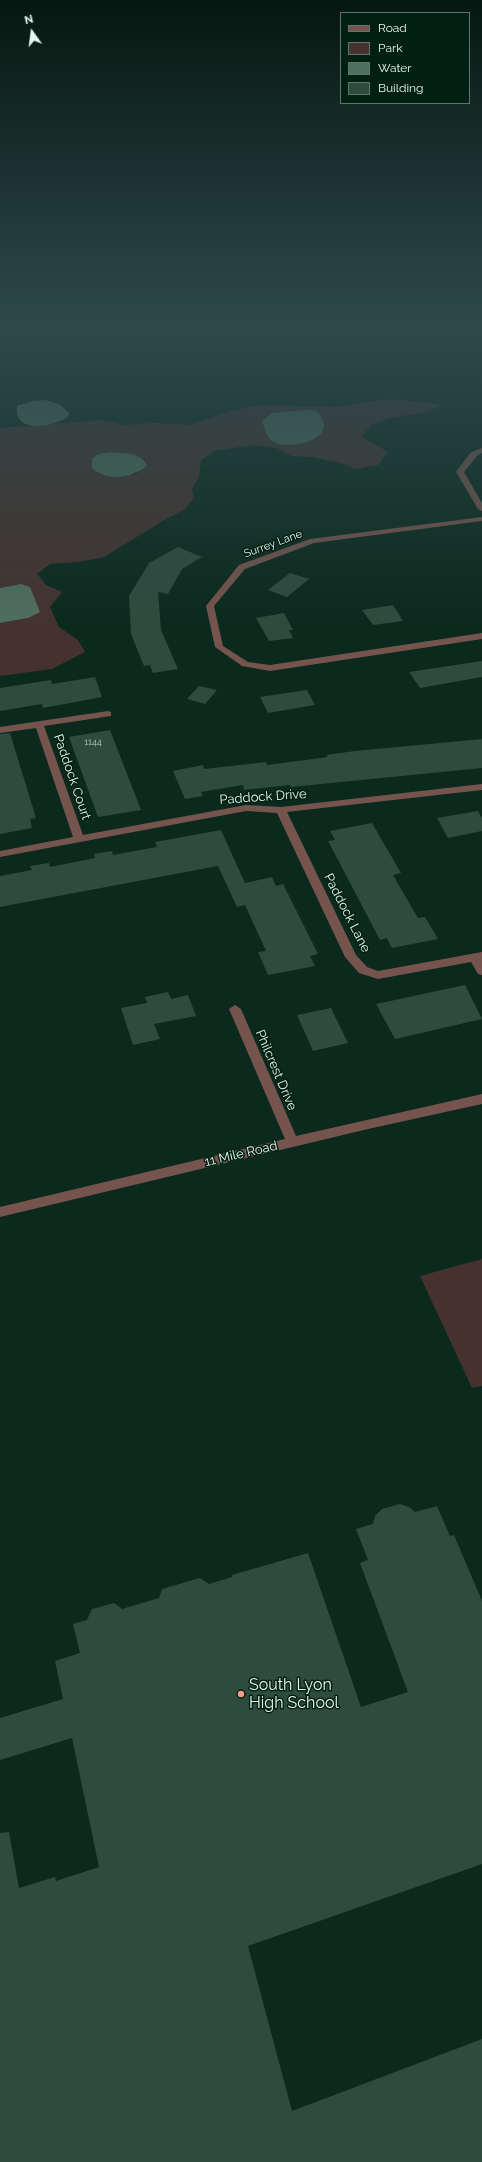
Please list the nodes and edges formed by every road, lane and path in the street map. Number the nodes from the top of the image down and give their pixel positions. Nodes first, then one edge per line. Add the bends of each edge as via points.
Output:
1 (482, 450) edge
2 (482, 509) edge
3 (482, 519) edge
4 (482, 636) edge
5 (108, 714) dead end
6 (39, 724) junction
7 (0, 730) edge
8 (482, 787) edge
9 (281, 810) junction
10 (79, 839) junction
11 (0, 854) edge
12 (478, 957) edge
13 (482, 972) edge
14 (235, 1008) dead end
15 (482, 1099) edge
16 (292, 1142) junction
17 (0, 1212) edge

1 - 2 street via 474,454 460,472
3 - 4 street, Surrey Lane via 313,541 242,567 210,606 219,647 245,664 270,668
5 - 6 street, Paddock Court
6 - 7 street, Paddock Court
6 - 10 street, Paddock Court
8 - 9 street, Paddock Drive
9 - 10 street, Paddock Drive via 246,808
9 - 12 street, Paddock Lane via 351,957 363,970 378,975
10 - 11 street, Paddock Drive
12 - 13 street, Paddock Lane
14 - 16 street, Philcrest Drive
15 - 16 street, 11 Mile Road
16 - 17 street, 11 Mile Road

